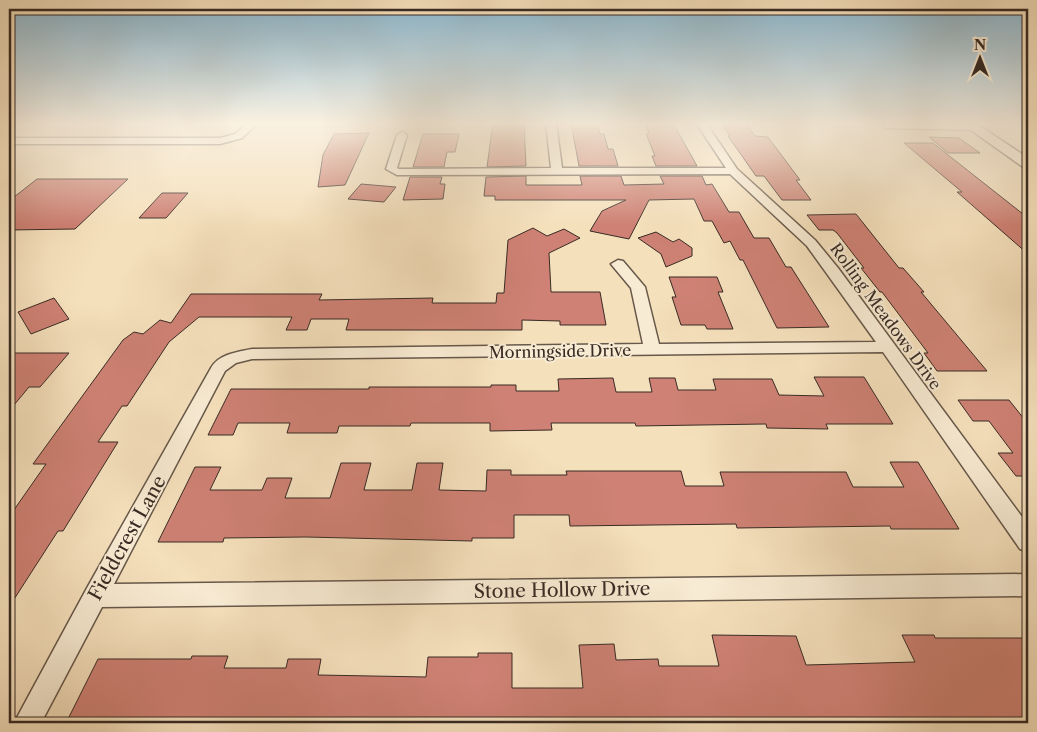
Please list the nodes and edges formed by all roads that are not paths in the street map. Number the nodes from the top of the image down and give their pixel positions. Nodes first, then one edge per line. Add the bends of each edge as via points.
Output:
1 (395, 157) edge
2 (556, 157) edge
3 (724, 157) edge
4 (558, 171) junction
5 (733, 171) junction
6 (618, 264) dead end
7 (888, 347) junction
8 (652, 350) junction
9 (232, 358) joint
10 (1028, 542) edge
11 (1028, 585) edge
12 (95, 596) junction
13 (26, 723) edge

1 - 4 street via 393,171
2 - 4 street
3 - 5 street, Rolling Meadows Drive
4 - 5 street
5 - 7 street, Rolling Meadows Drive via 810,243
6 - 8 street via 638,287
7 - 8 street, Morningside Drive
7 - 10 street, Rolling Meadows Drive
8 - 9 street, Morningside Drive via 252,354
9 - 12 street, Fieldcrest Lane via 219,368
11 - 12 street, Stone Hollow Drive
12 - 13 street, Fieldcrest Lane

